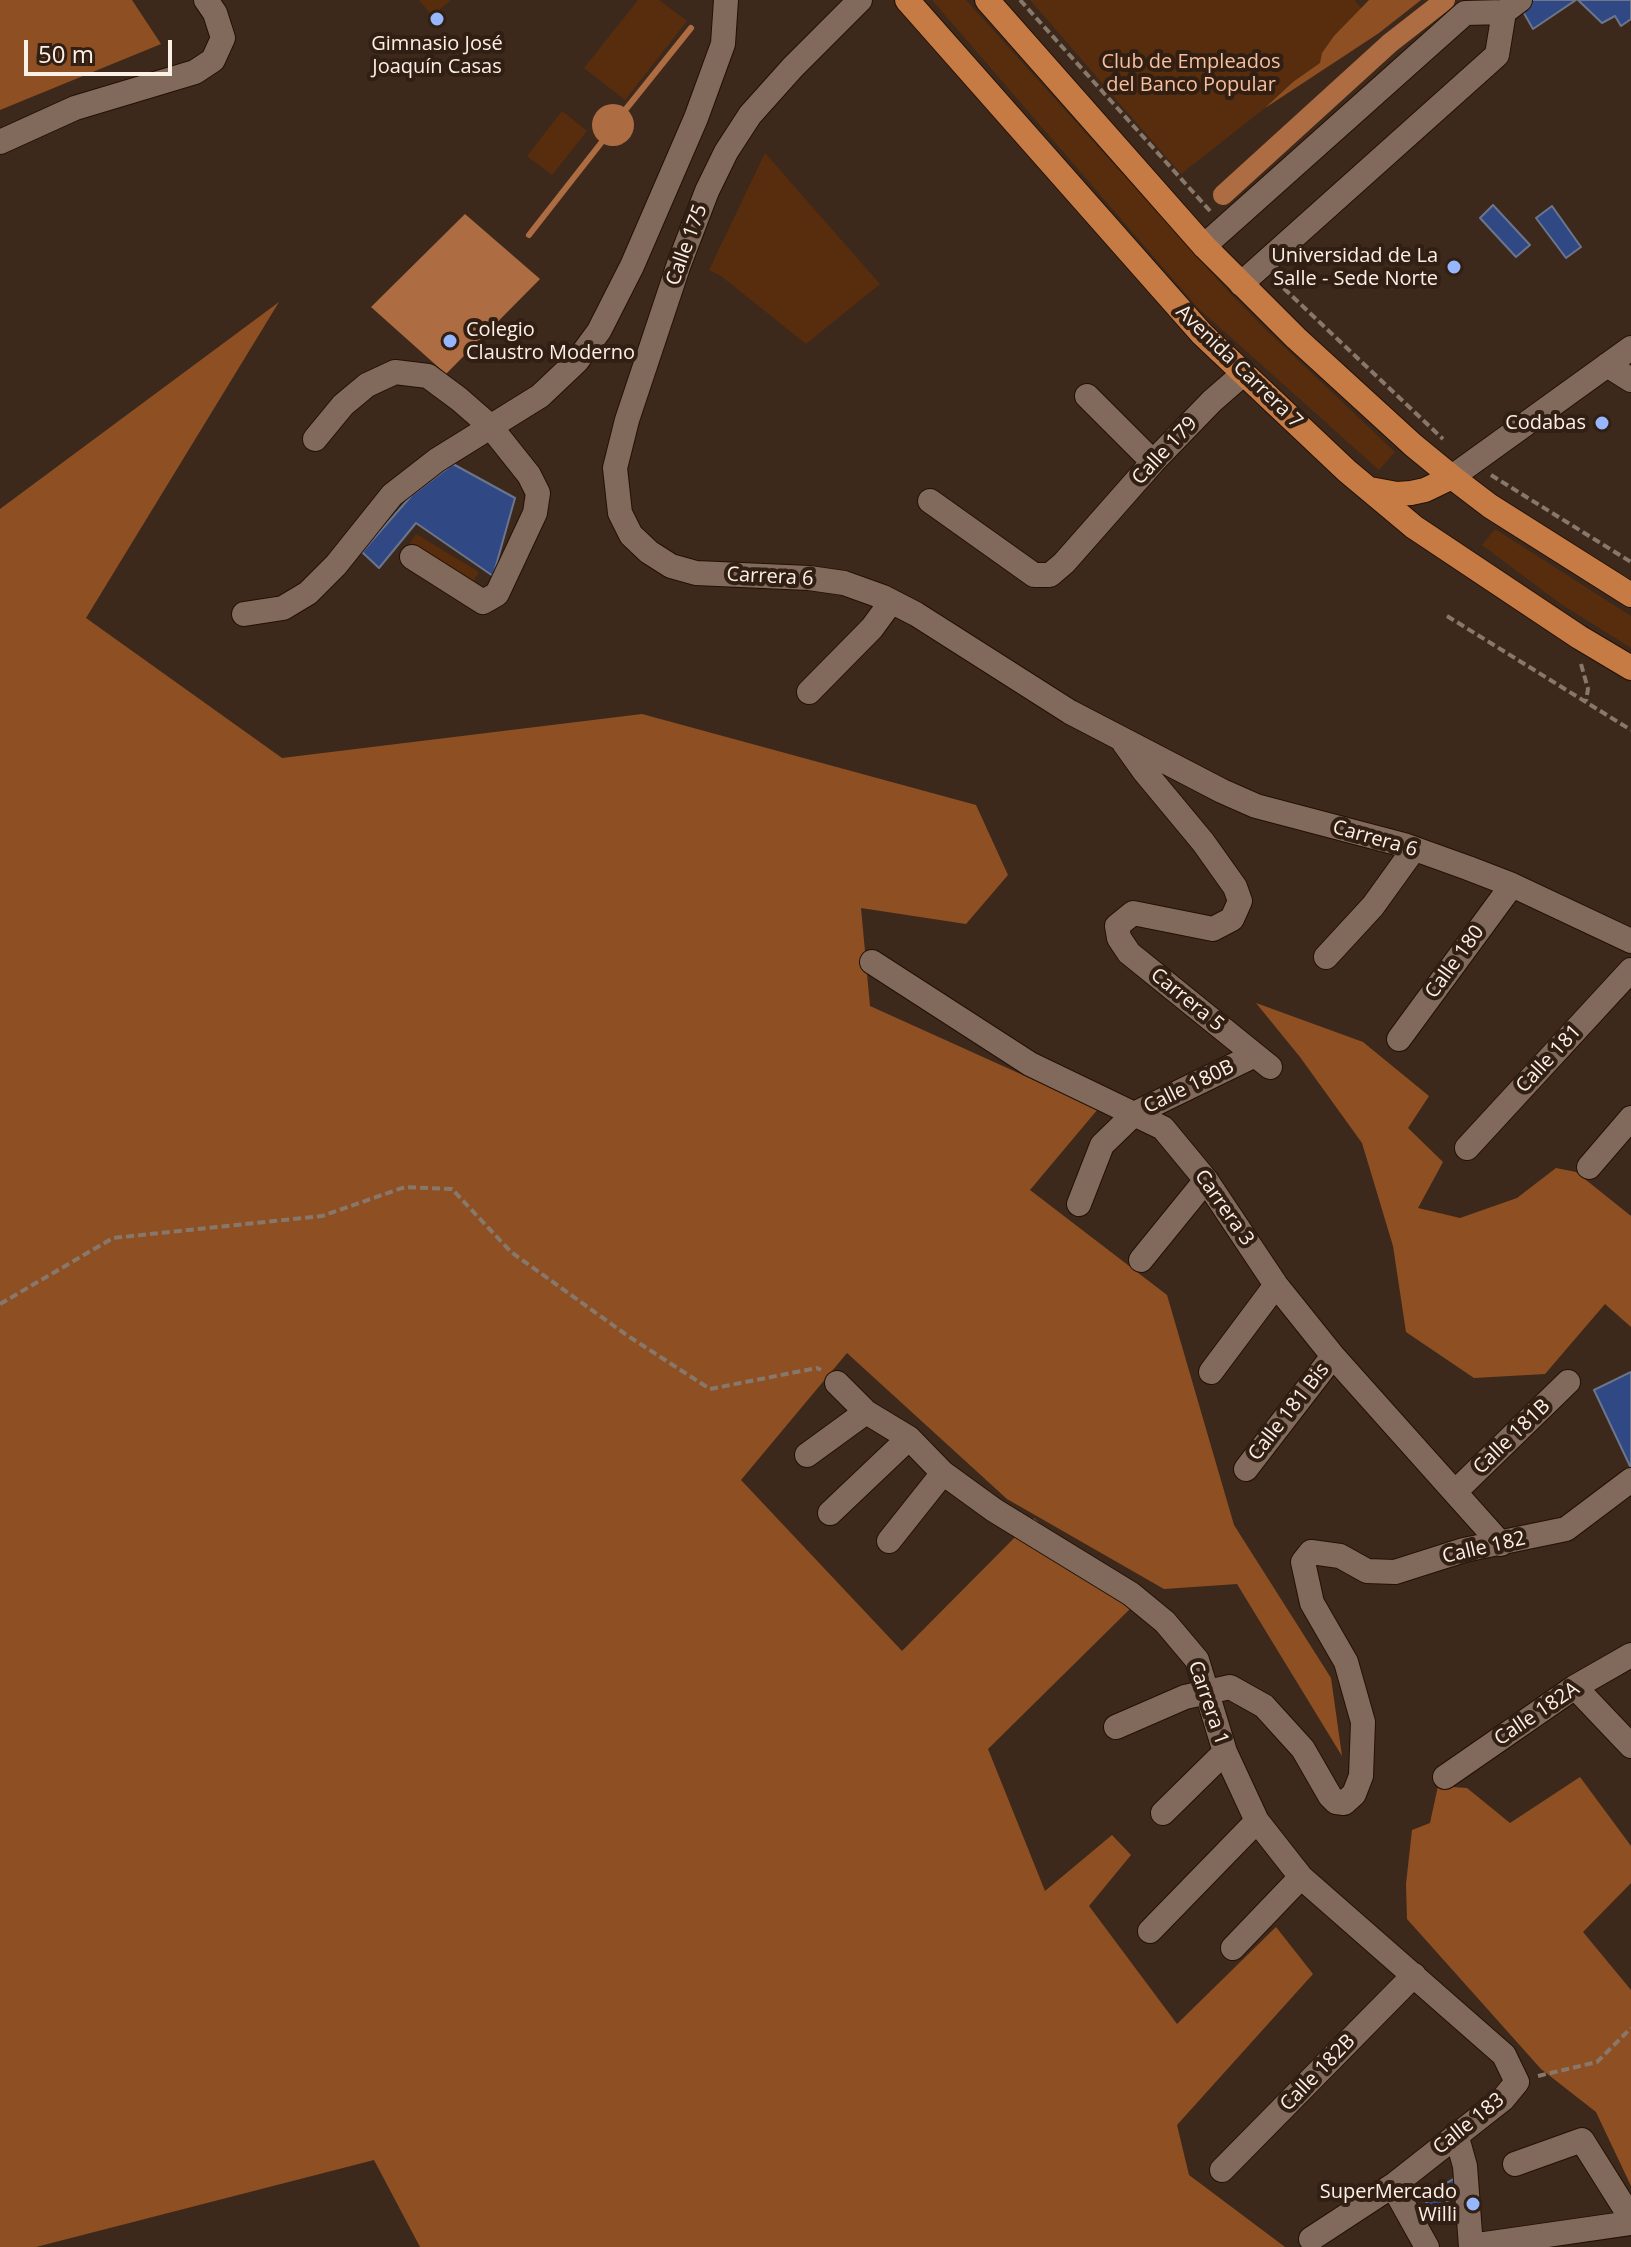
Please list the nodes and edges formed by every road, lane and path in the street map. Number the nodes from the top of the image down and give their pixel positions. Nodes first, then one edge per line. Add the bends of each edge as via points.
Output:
1 (206, 0) edge
2 (726, 0) edge
3 (860, 0) edge
4 (907, 0) edge
5 (987, 0) edge
6 (1020, 0) edge
7 (1512, 6) edge
8 (0, 142) edge
9 (1225, 228) junction
10 (1204, 246) junction
11 (1261, 266) junction
12 (1241, 284) junction
13 (1631, 348) edge
14 (1607, 365) junction
15 (1243, 374) junction
16 (1631, 380) edge
17 (1087, 396) dead end
18 (490, 426) junction
19 (315, 439) dead end
20 (1445, 441) dead end
21 (1153, 462) junction
22 (1462, 470) junction
23 (1368, 489) junction
24 (930, 501) dead end
25 (631, 535) joint
26 (412, 557) dead end
27 (1631, 562) edge
28 (1631, 595) edge
29 (891, 602) junction
30 (244, 614) dead end
31 (1447, 616) dead end
32 (1581, 664) dead end
33 (1631, 668) edge
34 (809, 692) dead end
35 (1586, 701) junction
36 (1631, 730) edge
37 (1121, 737) junction
38 (1414, 849) junction
39 (1512, 885) junction
40 (1117, 926) joint
41 (1631, 941) edge
42 (1326, 957) dead end
43 (872, 962) dead end
44 (1631, 970) edge
45 (1399, 1039) dead end
46 (1262, 1061) joint
47 (1134, 1114) junction
48 (1631, 1118) edge
49 (1467, 1148) dead end
50 (1589, 1167) dead end
51 (1206, 1180) junction
52 (1079, 1204) dead end
53 (1141, 1260) dead end
54 (1276, 1285) junction
55 (0, 1304) edge
56 (1333, 1356) junction
57 (1211, 1372) dead end
58 (1568, 1382) dead end
59 (837, 1383) joint
60 (866, 1412) junction
61 (909, 1438) junction
62 (807, 1455) dead end
63 (1246, 1469) dead end
64 (943, 1473) junction
65 (1631, 1480) edge
66 (1456, 1491) junction
67 (830, 1513) dead end
68 (889, 1541) dead end
69 (1501, 1544) junction
70 (1631, 1655) edge
71 (1575, 1687) junction
72 (1208, 1691) junction
73 (1116, 1727) dead end
74 (1631, 1746) edge
75 (1225, 1752) junction
76 (1445, 1777) dead end
77 (1163, 1813) dead end
78 (1257, 1821) junction
79 (1301, 1877) junction
80 (1150, 1931) dead end
81 (1233, 1948) dead end
82 (1414, 1975) junction
83 (1631, 2028) edge
84 (1517, 2082) junction
85 (1456, 2134) junction
86 (1515, 2164) dead end
87 (1222, 2170) dead end
88 (1395, 2184) junction
89 (1631, 2220) edge
90 (1311, 2239) dead end
91 (1471, 2246) edge
92 (1427, 2247) edge

1 - 8 street via 223,38 213,60 195,72 75,108
2 - 18 street via 723,44 696,118 599,331 540,396
3 - 25 street, Calle 175 via 750,115 707,191 631,406 615,468 620,513
4 - 15 main road, Avenida Carrera 7 via 1161,290
5 - 10 main road
6 - 9 path
7 - 9 street via 1465,13
7 - 11 street via 1497,55
9 - 10 street
10 - 12 main road
11 - 12 street
11 - 20 path
12 - 22 main road via 1413,445
13 - 14 street
14 - 16 street
14 - 22 street
15 - 21 street, Calle 179
15 - 23 main road, Avenida Carrera 7
17 - 21 street
18 - 19 street via 428,376 395,372 367,385 343,405
18 - 26 street via 538,493 535,513 497,594 483,602
18 - 30 street via 392,495 308,593 283,608
21 - 24 street, Calle 179 via 1050,575 1034,575
22 - 23 main road via 1411,493
22 - 27 path
22 - 28 main road via 1503,514
23 - 33 main road, Avenida Carrera 7 via 1414,527
25 - 29 street, Carrera 6 via 671,566 696,573 844,583
29 - 34 street
29 - 37 street, Carrera 6 via 1070,712
31 - 35 path
32 - 35 path
35 - 36 path
37 - 38 street, Carrera 6 via 1256,806
37 - 40 street, Carrera 6 via 1203,842 1240,901 1232,919 1213,929 1133,913
38 - 39 street, Carrera 6
38 - 42 street via 1373,906
39 - 41 street, Carrera 6
39 - 45 street, Calle 180
40 - 46 street, Carrera 5 via 1129,953
43 - 47 street, Carrera 3 via 1030,1064
44 - 49 street, Calle 181
46 - 47 street, Calle 180B
47 - 51 street, Carrera 3 via 1163,1128
47 - 52 street, Calle 180B via 1102,1145
48 - 50 street
51 - 53 street
51 - 54 street, Carrera 3
54 - 56 street, Carrera 3
54 - 57 street
55 - 59 path via 113,1238 322,1216 405,1187 452,1189 511,1252 710,1389 817,1368
56 - 63 street, Calle 181 Bis
56 - 66 street, Carrera 3
58 - 66 street, Calle 181B
59 - 60 street, Carrera 1
60 - 61 street, Carrera 1
60 - 62 street
61 - 64 street, Carrera 1
61 - 67 street
64 - 68 street
64 - 72 street, Carrera 1 via 1131,1594 1165,1622 1197,1660
65 - 69 street, Calle 182 via 1566,1529
66 - 69 street, Carrera 3
69 - 72 street, Calle 182 via 1395,1572 1367,1571 1325,1553 1311,1552 1303,1562 1312,1603 1346,1662 1363,1722 1361,1776 1344,1803 1330,1796 1303,1749 1264,1706 1230,1687
70 - 71 street, Calle 182A
71 - 74 street
71 - 76 street, Calle 182A
72 - 73 street
72 - 75 street, Carrera 1
75 - 77 street
75 - 78 street, Carrera 1
78 - 79 street, Carrera 1
78 - 80 street
79 - 81 street
79 - 82 street, Carrera 1
82 - 84 street, Carrera 1 via 1504,2055
82 - 87 street, Calle 182B
83 - 84 path, Calle 183 via 1597,2062
84 - 85 street, Calle 183
85 - 88 street, Calle 183
85 - 91 street via 1465,2166
86 - 89 street via 1582,2140
88 - 90 street, Calle 183
88 - 92 street
89 - 91 street

